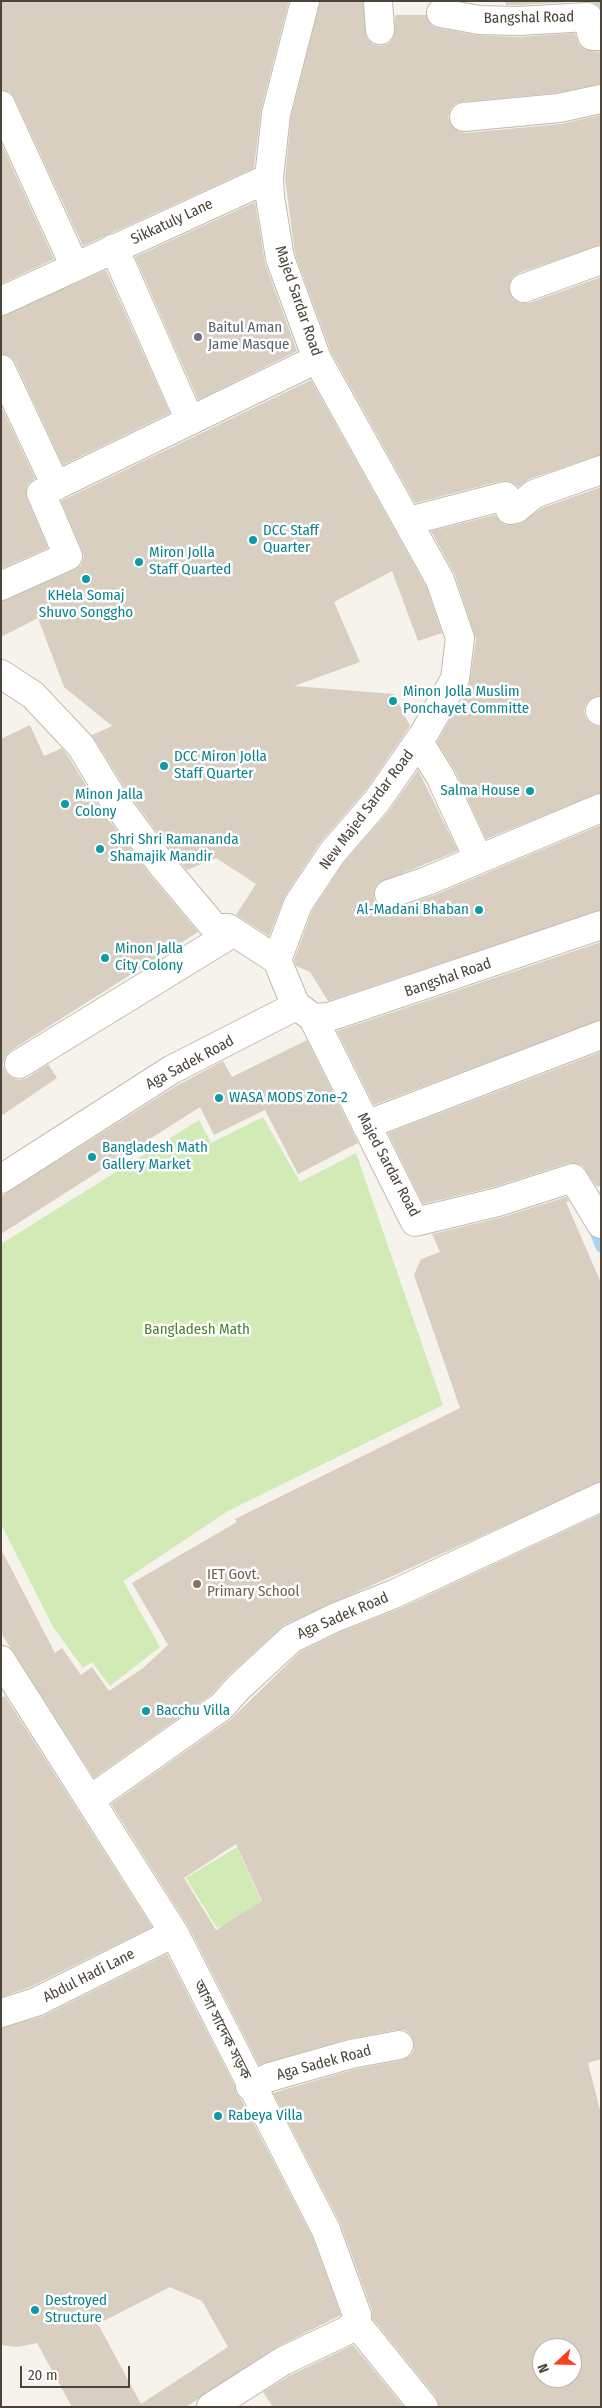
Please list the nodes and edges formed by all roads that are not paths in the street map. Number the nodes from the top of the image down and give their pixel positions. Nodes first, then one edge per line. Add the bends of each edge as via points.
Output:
1 (305, 1) edge
2 (378, 1) edge
3 (441, 13) dead end
4 (380, 30) dead end
5 (601, 36) edge
6 (601, 99) edge
7 (1, 106) edge
8 (464, 116) dead end
9 (269, 178) junction
10 (114, 248) junction
11 (601, 260) edge
12 (75, 266) junction
13 (524, 288) dead end
14 (1, 301) edge
15 (317, 359) junction
16 (1, 368) edge
17 (190, 421) junction
18 (601, 470) edge
19 (56, 486) junction
20 (409, 522) junction
21 (1, 586) edge
22 (1, 674) edge
23 (418, 742) junction
24 (601, 808) edge
25 (478, 858) junction
26 (389, 894) dead end
27 (601, 925) edge
28 (234, 932) junction
29 (278, 960) junction
30 (305, 1012) junction
31 (601, 1035) edge
32 (19, 1064) dead end
33 (366, 1125) junction
34 (1, 1179) edge
35 (601, 1224) edge
36 (601, 1497) edge
37 (1, 1660) edge
38 (91, 1799) junction
39 (174, 1933) junction
40 (1, 2013) edge
41 (399, 2045) dead end
42 (250, 2086) junction
43 (356, 2323) junction
44 (211, 2407) edge
45 (424, 2407) edge

1 - 9 street, Majed Sardar Road via 276,114
2 - 4 street
3 - 5 street, Bangshal Road via 479,20 588,17 592,36
6 - 8 street via 559,108
7 - 12 street
9 - 10 street, Sikkatuly Lane
9 - 15 street, Majed Sardar Road via 280,258
10 - 12 street, Sikkatuly Lane
10 - 17 street
11 - 13 street
12 - 14 street, Sikkatuly Lane
15 - 17 street
15 - 20 street, Majed Sardar Road
16 - 19 street
17 - 19 street
18 - 20 street via 534,494 510,510 505,496
19 - 21 street via 41,493 68,556
20 - 23 street, New Majed Sardar Road via 440,580 460,638 455,678
22 - 28 street via 33,695 81,746 113,800 215,928 228,928
23 - 25 street via 440,776
23 - 29 street, New Majed Sardar Road via 377,801 332,853 298,904
24 - 25 street
25 - 26 street
27 - 30 street, Bangshal Road via 338,1014
28 - 29 street
28 - 32 street
29 - 30 street
30 - 33 street, Majed Sardar Road
30 - 34 street, Aga Sadek Road via 171,1070
31 - 33 street
33 - 35 street, Majed Sardar Road via 415,1222 498,1202 573,1178
36 - 38 street, Aga Sadek Road via 394,1594 291,1638 222,1707
37 - 38 street, আগা সাদেক সড়ক
38 - 39 street, আগা সাদেক সড়ক
39 - 40 street, Abdul Hadi Lane via 36,2002
39 - 42 street, আগা সাদেক সড়ক
41 - 42 street, Aga Sadek Road via 351,2054 270,2077
42 - 43 street, আগা সাদেক সড়ক via 326,2230 357,2315
43 - 44 street via 284,2361
43 - 45 street, আগা সাদেক সড়ক

